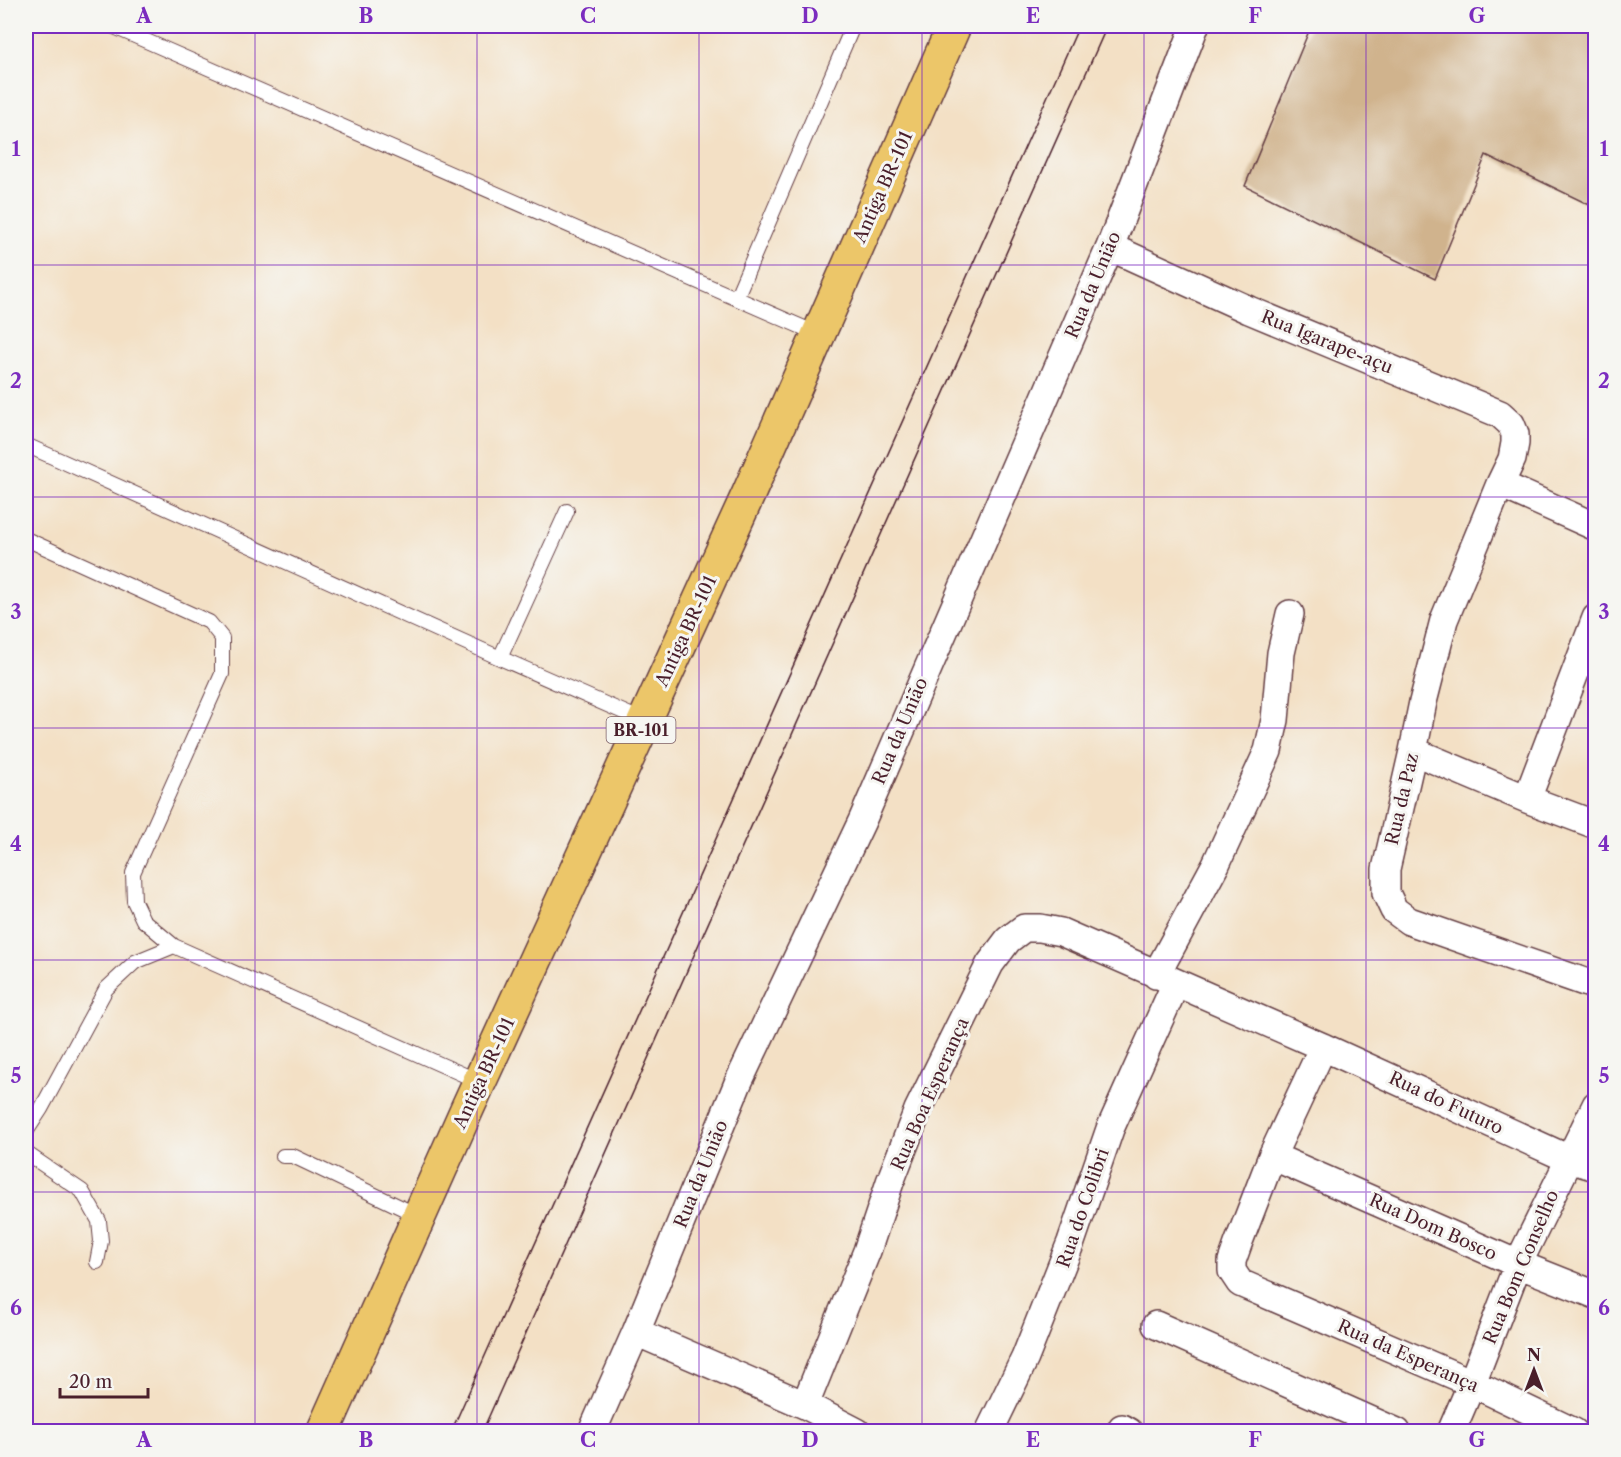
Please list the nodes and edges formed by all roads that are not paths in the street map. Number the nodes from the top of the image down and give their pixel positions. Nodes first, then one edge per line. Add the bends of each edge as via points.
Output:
1 (112, 26) edge
2 (853, 26) edge
3 (954, 26) edge
4 (1195, 26) edge
5 (1110, 247) junction
6 (736, 298) junction
7 (818, 334) junction
8 (26, 445) edge
9 (1512, 459) joint
10 (1500, 484) junction
11 (567, 511) dead end
12 (1596, 527) edge
13 (26, 539) edge
14 (1290, 614) dead end
15 (1596, 618) edge
16 (500, 658) junction
17 (644, 721) junction
18 (1413, 751) junction
19 (1527, 800) junction
20 (1596, 825) edge
21 (174, 946) junction
22 (1166, 979) junction
23 (1596, 986) edge
24 (1323, 1047) junction
25 (480, 1082) junction
26 (1596, 1106) edge
27 (26, 1132) edge
28 (26, 1153) edge
29 (283, 1156) dead end
30 (1272, 1156) junction
31 (1569, 1159) junction
32 (1596, 1167) edge
33 (419, 1216) junction
34 (97, 1262) dead end
35 (1518, 1264) junction
36 (1596, 1295) edge
37 (1156, 1325) dead end
38 (636, 1332) junction
39 (1472, 1383) junction
40 (805, 1405) junction
41 (323, 1431) edge
42 (592, 1431) edge
43 (857, 1431) edge
44 (989, 1431) edge
45 (1397, 1431) edge
46 (1451, 1431) edge
47 (1574, 1431) edge

1 - 6 lane
2 - 6 lane
3 - 7 main road, Antiga BR-101 / BR-101
4 - 5 street, Rua da União
5 - 9 street, Rua Igarape-açu via 1249,310 1500,414 1515,434
5 - 38 street, Rua da União via 862,821 738,1083
6 - 7 lane
7 - 17 main road, Antiga BR-101 / BR-101
8 - 16 lane
9 - 10 street, Rua da Paz
10 - 12 street
10 - 18 street, Rua da Paz via 1444,620
11 - 16 lane
13 - 21 lane via 209,622 222,638 222,675 133,873 134,901 142,920
14 - 22 street via 1268,751
15 - 19 street
16 - 17 lane
17 - 25 main road, Antiga BR-101 / BR-101
18 - 19 street
18 - 23 street, Rua da Paz via 1386,869 1386,893 1394,910 1409,921
19 - 20 street
21 - 25 lane
21 - 27 lane via 135,962 106,989
22 - 24 street, Rua Boa Esperança
22 - 40 street, Rua Boa Esperança via 1060,932 1024,928 1008,940 990,964 918,1110
22 - 44 street, Rua do Colibri via 1071,1242 1025,1358
24 - 30 street
24 - 31 street, Rua do Futuro
25 - 33 main road, Antiga BR-101 / BR-101
26 - 31 street, Rua Bom Conselho
28 - 34 lane via 82,1191 99,1221
29 - 33 lane via 293,1156
30 - 35 street, Rua Dom Bosco
30 - 39 street, Rua da Esperança via 1232,1261 1232,1271 1240,1283
31 - 32 street, Rua do Futuro
31 - 35 street, Rua Bom Conselho
33 - 41 main road, Antiga BR-101 / BR-101
35 - 36 street, Rua Dom Bosco
35 - 39 street, Rua Bom Conselho
37 - 45 street
38 - 40 street
38 - 42 street, Rua da União
39 - 46 street, Rua Bom Conselho
39 - 47 street, Rua da Esperança
40 - 43 street

